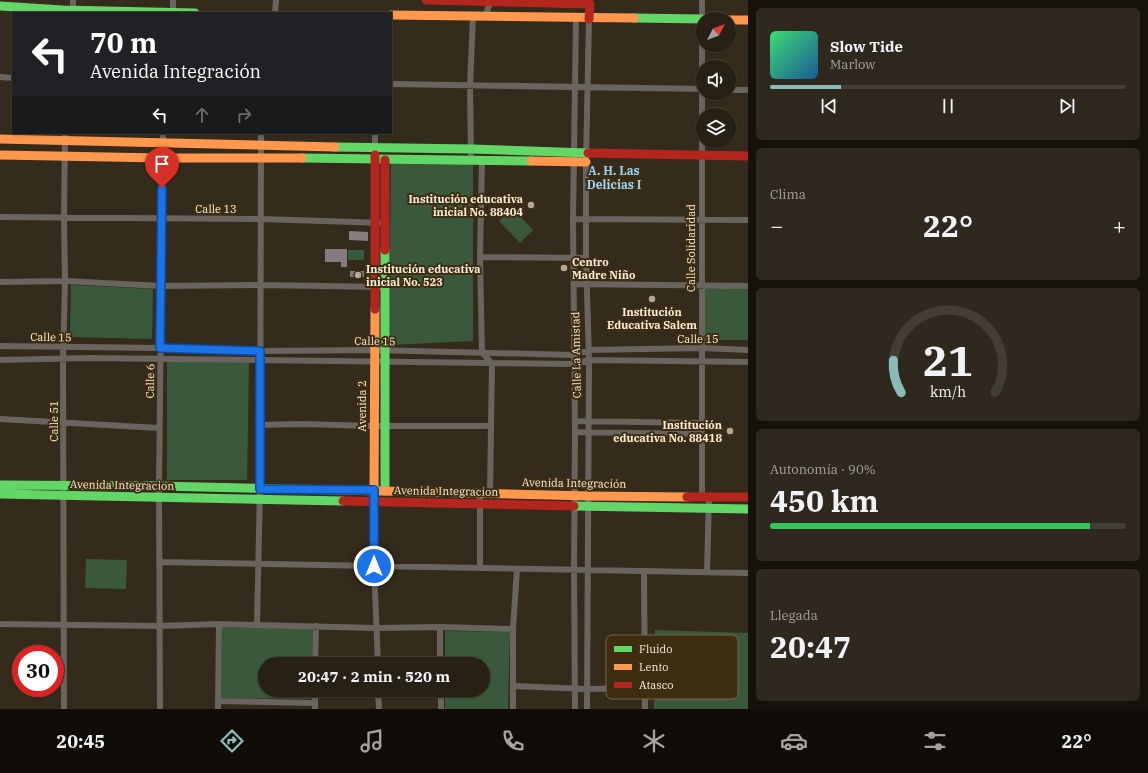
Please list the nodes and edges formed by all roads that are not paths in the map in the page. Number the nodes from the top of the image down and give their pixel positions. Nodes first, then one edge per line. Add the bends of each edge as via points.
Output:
1 (73, 0) edge
2 (173, 0) edge
3 (276, 0) edge
4 (426, 0) edge
5 (702, 0) edge
6 (491, 1) edge
7 (590, 2) edge
8 (0, 6) edge
9 (66, 11) edge
10 (116, 12) edge
11 (167, 12) edge
12 (275, 12) edge
13 (702, 12) edge
14 (392, 15) edge
15 (473, 16) junction
16 (485, 17) junction
17 (576, 18) junction
18 (589, 19) junction
19 (696, 19) edge
20 (736, 20) edge
21 (748, 20) edge
22 (0, 77) edge
23 (12, 78) edge
24 (392, 84) edge
25 (470, 85) junction
26 (575, 87) junction
27 (588, 87) junction
28 (696, 89) edge
29 (736, 90) edge
30 (748, 90) edge
31 (702, 100) edge
32 (163, 134) edge
33 (261, 134) edge
34 (375, 134) edge
35 (65, 137) edge
36 (0, 139) edge
37 (162, 143) junction
38 (261, 146) junction
39 (375, 147) junction
40 (472, 149) junction
41 (0, 155) edge
42 (701, 155) junction
43 (66, 156) junction
44 (748, 156) edge
45 (574, 157) junction
46 (586, 157) junction
47 (162, 158) junction
48 (261, 158) junction
49 (375, 160) junction
50 (385, 160) junction
51 (471, 160) junction
52 (482, 161) junction
53 (0, 217) edge
54 (64, 218) junction
55 (162, 219) junction
56 (261, 219) junction
57 (573, 219) junction
58 (587, 219) junction
59 (701, 220) junction
60 (748, 220) edge
61 (374, 223) junction
62 (385, 223) junction
63 (480, 257) junction
64 (573, 258) junction
65 (586, 258) junction
66 (65, 281) junction
67 (0, 282) edge
68 (574, 284) junction
69 (587, 284) junction
70 (261, 285) junction
71 (702, 285) junction
72 (161, 286) junction
73 (748, 286) edge
74 (374, 287) junction
75 (385, 287) junction
76 (0, 346) edge
77 (64, 347) junction
78 (160, 348) junction
79 (702, 348) junction
80 (374, 350) junction
81 (589, 350) junction
82 (748, 350) edge
83 (260, 351) junction
84 (385, 351) junction
85 (482, 353) junction
86 (574, 355) junction
87 (63, 359) junction
88 (160, 359) junction
89 (0, 360) edge
90 (260, 360) junction
91 (589, 360) junction
92 (374, 361) junction
93 (385, 361) junction
94 (702, 361) junction
95 (748, 362) edge
96 (492, 363) junction
97 (574, 364) junction
98 (0, 419) edge
99 (575, 421) junction
100 (589, 421) junction
101 (64, 423) junction
102 (702, 424) junction
103 (260, 425) junction
104 (374, 426) junction
105 (384, 426) junction
106 (491, 426) junction
107 (159, 428) junction
108 (575, 432) junction
109 (588, 432) junction
110 (702, 434) junction
111 (0, 485) edge
112 (64, 486) junction
113 (159, 486) junction
114 (260, 489) junction
115 (374, 490) junction
116 (384, 491) junction
117 (480, 493) junction
118 (490, 493) junction
119 (0, 494) edge
120 (64, 496) junction
121 (575, 496) junction
122 (589, 496) junction
123 (705, 497) junction
124 (748, 497) edge
125 (159, 498) junction
126 (260, 500) junction
127 (374, 502) junction
128 (480, 504) junction
129 (574, 506) junction
130 (589, 506) junction
131 (708, 508) junction
132 (748, 509) edge
133 (159, 562) junction
134 (259, 564) junction
135 (374, 566) junction
136 (480, 568) junction
137 (517, 569) junction
138 (574, 570) junction
139 (588, 570) junction
140 (644, 571) junction
141 (707, 572) junction
142 (748, 573) edge
143 (0, 624) edge
144 (219, 624) junction
145 (64, 625) junction
146 (258, 625) junction
147 (159, 626) junction
148 (316, 626) junction
149 (440, 627) junction
150 (377, 628) junction
151 (513, 629) junction
152 (645, 635) edge
153 (315, 657) edge
154 (378, 657) edge
155 (440, 657) edge
156 (514, 686) junction
157 (574, 688) junction
158 (587, 689) junction
159 (606, 689) edge
160 (378, 697) edge
161 (441, 697) edge
162 (645, 699) edge
163 (218, 701) junction
164 (315, 706) edge
165 (64, 709) edge
166 (160, 709) edge
167 (218, 709) edge
168 (379, 709) edge
169 (441, 709) edge
170 (513, 709) edge
171 (575, 709) edge
172 (587, 709) edge
173 (645, 709) edge

1 - 9 street
2 - 11 street
3 - 12 street
4 - 6 main road
5 - 13 street, Calle Solidaridad
6 - 7 main road
6 - 16 street
7 - 18 main road, Calle La Amistad
8 - 9 main road
9 - 10 main road
14 - 15 main road
15 - 16 main road
15 - 25 street
16 - 17 main road
17 - 18 main road
17 - 26 street, Calle La Amistad
18 - 19 main road
18 - 27 street, Calle La Amistad
20 - 21 main road
22 - 23 street
24 - 25 street
25 - 26 street
25 - 40 street
26 - 27 street
26 - 45 street, Calle La Amistad
27 - 28 street
27 - 46 street, Calle La Amistad
29 - 30 street
31 - 42 street, Calle Solidaridad
32 - 37 street, Calle 6
33 - 38 street
34 - 39 street
35 - 36 main road
35 - 37 main road
35 - 43 street, Calle 51
37 - 38 main road
37 - 47 street, Calle 6
38 - 39 main road
38 - 48 street
39 - 40 main road
39 - 49 main road, Avenida 2
40 - 45 main road
40 - 51 street
41 - 43 main road
42 - 44 main road
42 - 46 main road
42 - 59 street, Calle Solidaridad
43 - 47 main road
43 - 54 street, Calle 51
45 - 46 main road
45 - 52 main road
45 - 57 street, Calle La Amistad
46 - 58 street, Calle La Amistad
47 - 48 main road
47 - 55 street, Calle 6
48 - 49 main road
48 - 56 street
49 - 50 main road
49 - 61 main road, Avenida 2
50 - 51 main road
50 - 62 main road, Avenida 2
51 - 52 main road
52 - 63 street
53 - 54 street, Calle 13
54 - 55 street, Calle 13
54 - 66 street, Calle 51
55 - 56 street, Calle 13
55 - 72 street, Calle 6
56 - 61 street, Calle 13
56 - 70 street
57 - 58 street
57 - 64 street, Calle La Amistad
58 - 59 street
58 - 65 street, Calle La Amistad
59 - 60 street
59 - 71 street, Calle Solidaridad
61 - 62 street, Calle 13
61 - 74 main road, Avenida 2
62 - 75 main road, Avenida 2
63 - 64 street
63 - 85 street
64 - 65 street
64 - 68 street, Calle La Amistad
65 - 69 street, Calle La Amistad
66 - 67 street
66 - 72 street
66 - 77 street, Calle 51
68 - 69 street
68 - 86 street, Calle La Amistad
69 - 71 street
69 - 81 street, Calle La Amistad
70 - 72 street
70 - 74 street
70 - 83 street
71 - 73 street
71 - 79 street, Calle Solidaridad
72 - 78 street, Calle 6
74 - 75 street
74 - 80 main road, Avenida 2
75 - 84 main road, Avenida 2
76 - 77 street, Calle 15
77 - 78 street, Calle 15
77 - 87 street, Calle 51
78 - 83 street, Calle 15
78 - 88 street, Calle 6
79 - 81 street, Calle 15
79 - 82 street, Calle 15
79 - 94 street, Calle Solidaridad
80 - 83 street, Calle 15
80 - 84 street, Calle 15
80 - 92 main road, Avenida 2
81 - 86 street, Calle 15
81 - 91 street, Calle La Amistad
83 - 90 street
84 - 85 street, Calle 15
84 - 93 main road, Avenida 2
85 - 86 street, Calle 15
85 - 96 street
86 - 97 street, Calle La Amistad
87 - 88 street
87 - 89 street
87 - 101 street, Calle 51
88 - 90 street
88 - 107 street, Calle 6
90 - 92 street
90 - 103 street
91 - 94 street
91 - 97 street
91 - 100 street, Calle La Amistad
92 - 93 street
92 - 104 main road, Avenida 2
93 - 96 street
93 - 105 main road, Avenida 2
94 - 95 street
94 - 102 street, Calle Solidaridad
96 - 97 street
96 - 106 street
97 - 99 street, Calle La Amistad
98 - 101 street
99 - 100 street
99 - 108 street, Calle La Amistad
100 - 102 street
100 - 109 street, Calle La Amistad
101 - 107 street
101 - 112 street, Calle 51
102 - 110 street, Calle Solidaridad
103 - 104 street
103 - 114 street
104 - 105 street
104 - 115 main road, Avenida 2
105 - 106 street
105 - 116 main road, Avenida 2
106 - 118 street
107 - 113 street, Calle 6
108 - 109 street
108 - 121 street, Calle La Amistad
109 - 110 street
109 - 122 street, Calle La Amistad
110 - 123 street, Calle Solidaridad
111 - 112 main road, Avenida Integración
112 - 113 main road, Avenida Integración
112 - 120 street, Calle 51
113 - 114 main road, Avenida Integración
113 - 125 street, Calle 6
114 - 115 main road, Avenida Integración
114 - 126 street
115 - 116 main road, Avenida Integración
115 - 127 street, Avenida 2
116 - 117 main road, Avenida Integración
117 - 118 main road, Avenida Integración
117 - 128 street
118 - 121 main road, Avenida Integración
119 - 120 main road, Avenida Integracion
120 - 125 main road, Avenida Integracion
120 - 145 street, Calle 51
121 - 122 main road, Avenida Integración
121 - 129 street, Calle La Amistad
122 - 123 main road, Avenida Integración
122 - 130 street, Calle La Amistad
123 - 124 main road, Avenida Integración
123 - 131 street, Calle Solidaridad
125 - 126 main road, Avenida Integracion
125 - 133 street, Calle 6
126 - 127 main road, Avenida Integracion
126 - 134 street
127 - 128 main road, Avenida Integracion
127 - 135 street, Avenida 2
128 - 129 main road, Avenida Integracion
128 - 136 street
129 - 130 main road, Avenida Integracion
129 - 138 street, Calle La Amistad
130 - 131 main road, Avenida Integracion
130 - 139 street, Calle La Amistad
131 - 132 main road, Avenida Integracion
131 - 141 street, Calle Solidaridad
133 - 134 street
133 - 147 street, Calle 6
134 - 135 street
134 - 146 street
135 - 136 street
135 - 150 street, Avenida 2
136 - 137 street
137 - 138 street
137 - 151 street
138 - 139 street
138 - 157 street, Calle La Amistad
139 - 140 street
139 - 158 street, Calle La Amistad
140 - 141 street
140 - 152 street
141 - 142 street
143 - 145 street
144 - 146 street
144 - 147 street
144 - 163 street
145 - 147 street
145 - 165 street, Calle 51
146 - 148 street
147 - 166 street, Calle 6
148 - 150 street
148 - 153 street
149 - 150 street
149 - 151 street
149 - 155 street
150 - 154 street, Avenida 2
151 - 156 street
156 - 157 street
156 - 170 street
157 - 158 street
157 - 171 street, Calle La Amistad
158 - 159 street
158 - 172 street, Calle La Amistad
160 - 168 street
161 - 169 street
162 - 173 street
163 - 164 street
163 - 167 street

